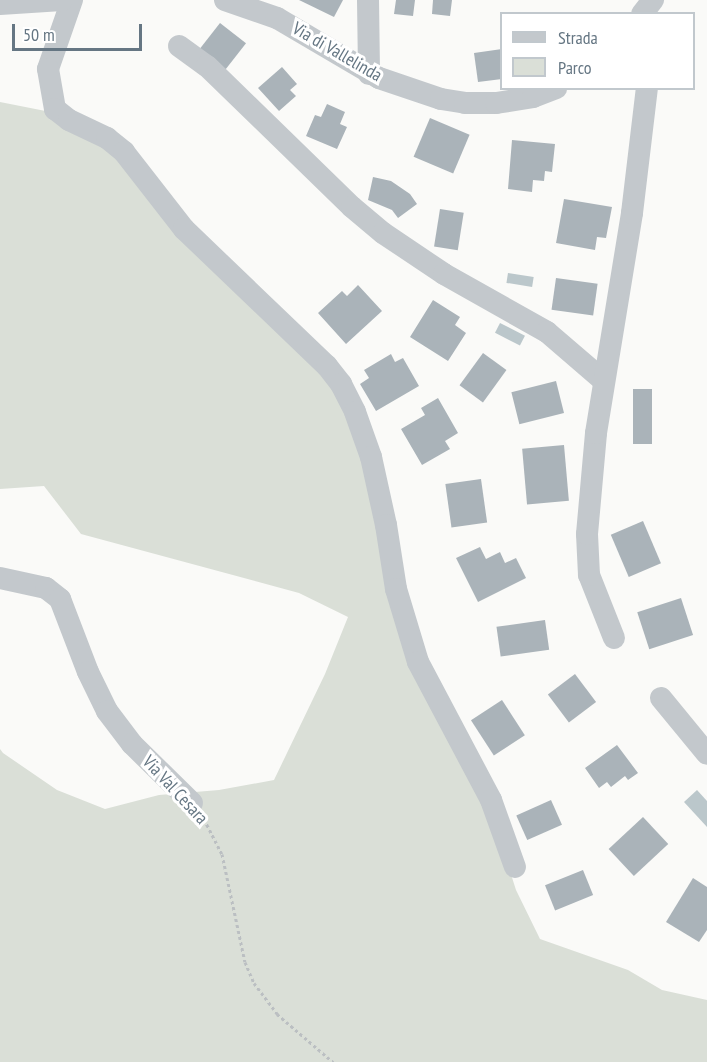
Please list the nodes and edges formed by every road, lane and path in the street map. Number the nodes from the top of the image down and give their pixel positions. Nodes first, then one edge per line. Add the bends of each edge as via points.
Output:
1 (62, 0) edge
2 (72, 0) edge
3 (225, 0) edge
4 (368, 0) edge
5 (653, 0) edge
6 (0, 4) edge
7 (644, 12) edge
8 (179, 46) dead end
9 (369, 74) junction
10 (549, 90) edge
11 (647, 90) edge
12 (604, 381) junction
13 (0, 578) edge
14 (614, 638) dead end
15 (661, 698) dead end
16 (707, 754) edge
17 (192, 803) joint
18 (514, 867) dead end
19 (333, 1062) edge

1 - 6 street
2 - 18 street via 48,69 55,109 124,152 184,229 341,384 371,457 396,589 418,662 491,800
3 - 9 street, Via di Vallelinda via 277,18
4 - 9 street
5 - 7 street
8 - 12 street via 207,66 383,233 444,274 547,332
9 - 10 street, Via di Vallelinda via 407,89 465,103 516,100
11 - 12 street via 632,213
12 - 14 street via 593,455 587,557 595,594
13 - 17 street, Via Val Cesara via 46,588 60,599 107,711 132,744
15 - 16 street
17 - 19 path, Via Val Cesara via 219,844 245,962 254,983 277,1014

